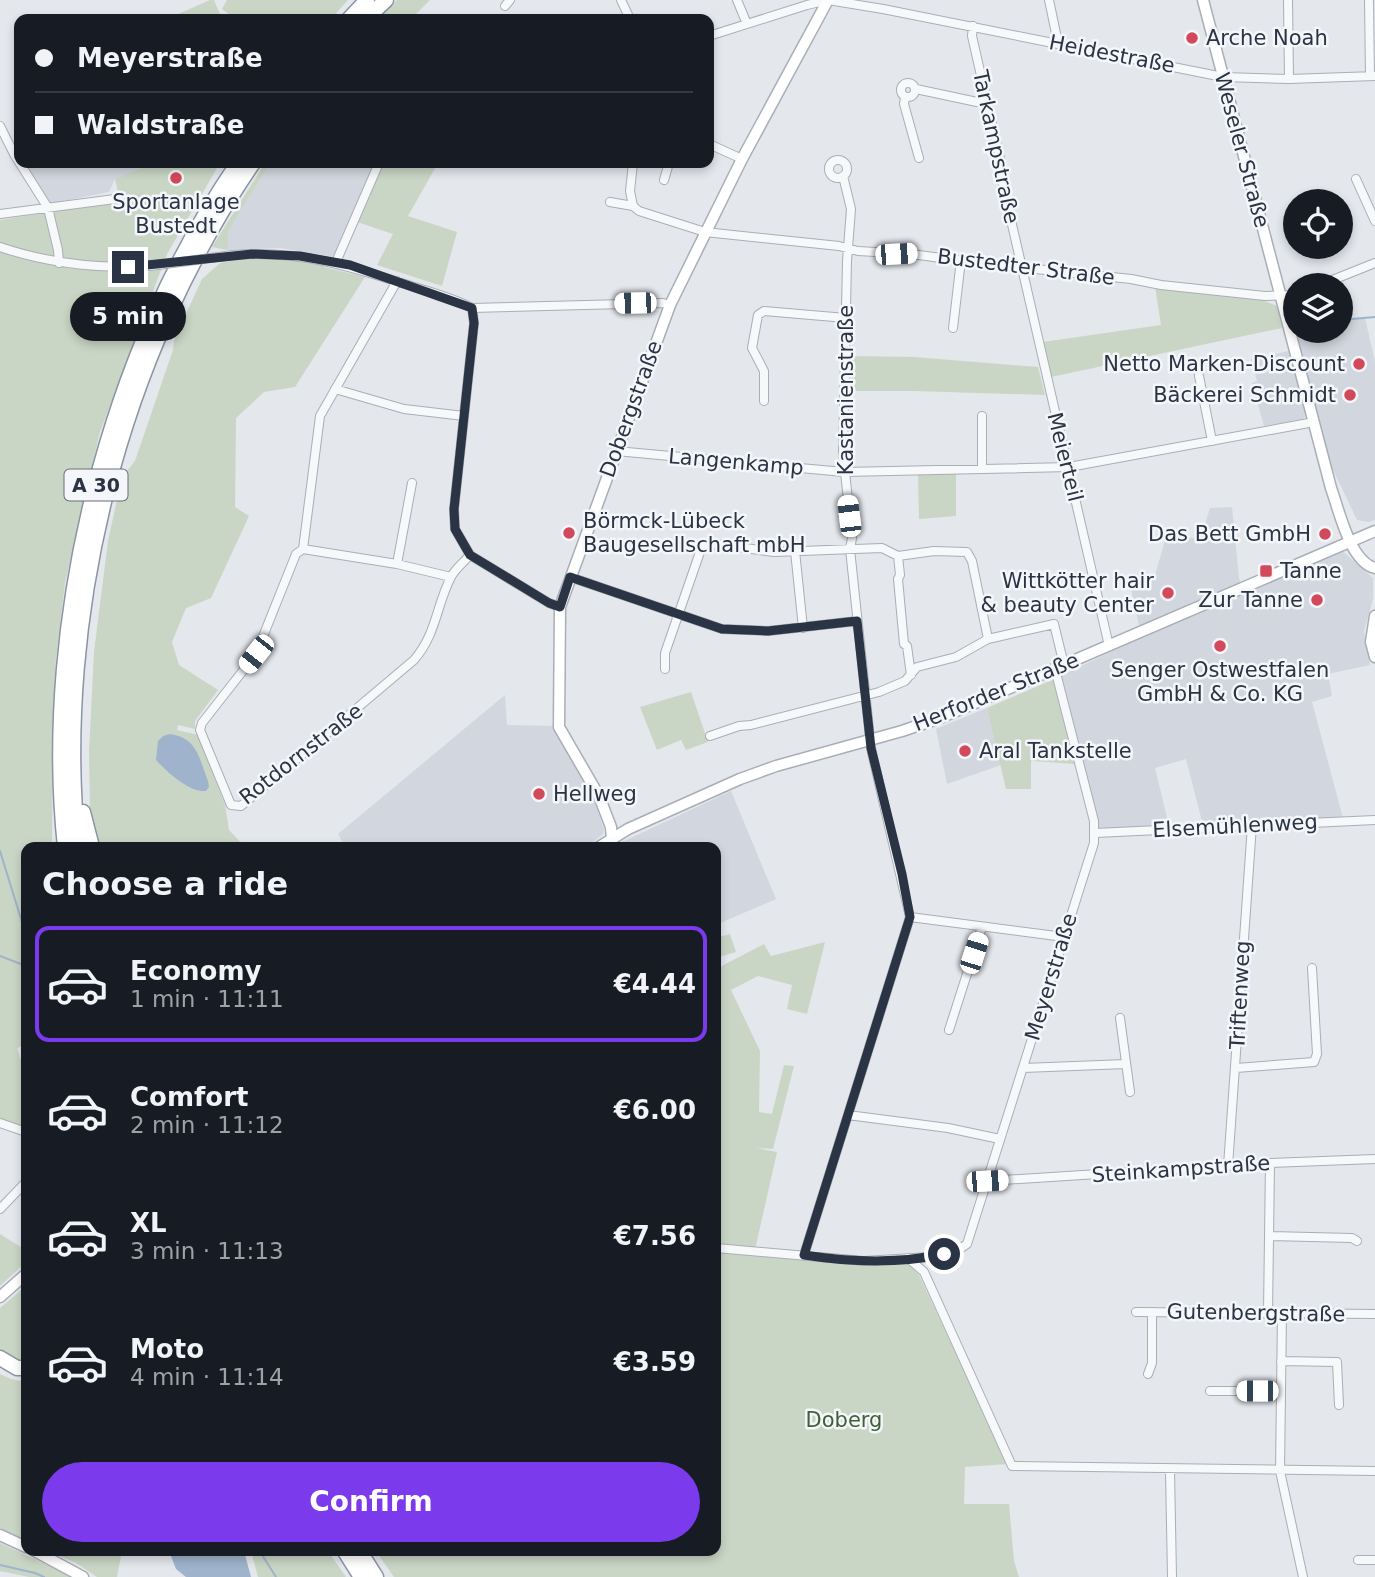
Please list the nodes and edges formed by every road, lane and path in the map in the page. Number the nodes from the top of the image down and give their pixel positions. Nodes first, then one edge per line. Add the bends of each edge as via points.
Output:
1 (368, 0) edge
2 (386, 0) edge
3 (737, 0) edge
4 (828, 0) edge
5 (1049, 0) edge
6 (1203, 0) edge
7 (1288, 0) edge
8 (1369, 0) edge
9 (850, 2) edge
10 (807, 5) junction
11 (354, 14) edge
12 (371, 14) edge
13 (817, 21) junction
14 (747, 24) junction
15 (973, 26) junction
16 (714, 34) edge
17 (1058, 43) junction
18 (1372, 76) edge
19 (1223, 77) junction
20 (1289, 79) junction
21 (986, 99) junction
22 (0, 126) edge
23 (714, 146) edge
24 (14, 154) edge
25 (919, 158) dead end
26 (742, 159) junction
27 (23, 168) edge
28 (234, 168) edge
29 (250, 168) edge
30 (377, 168) edge
31 (633, 168) edge
32 (668, 168) edge
33 (843, 176) dead end
34 (1356, 179) dead end
35 (664, 180) dead end
36 (115, 199) dead end
37 (610, 202) dead end
38 (633, 206) junction
39 (48, 208) junction
40 (0, 214) edge
41 (1375, 221) edge
42 (705, 232) junction
43 (0, 247) edge
44 (847, 249) junction
45 (961, 260) junction
46 (336, 262) junction
47 (59, 263) junction
48 (1375, 263) edge
49 (1023, 268) junction
50 (1350, 273) edge
51 (397, 281) junction
52 (1280, 295) junction
53 (670, 305) junction
54 (472, 308) junction
55 (846, 318) junction
56 (953, 328) dead end
57 (1199, 376) dead end
58 (335, 389) junction
59 (764, 401) dead end
60 (464, 415) junction
61 (982, 416) dead end
62 (1314, 422) junction
63 (1212, 441) junction
64 (616, 451) junction
65 (1069, 467) junction
66 (982, 469) junction
67 (844, 472) junction
68 (412, 483) dead end
69 (1375, 531) edge
70 (1349, 542) junction
71 (303, 548) junction
72 (850, 549) junction
73 (795, 551) junction
74 (470, 555) junction
75 (898, 556) junction
76 (397, 564) junction
77 (1375, 568) edge
78 (451, 576) junction
79 (570, 577) junction
80 (560, 607) junction
81 (678, 615) junction
82 (1375, 618) edge
83 (857, 621) junction
84 (803, 628) junction
85 (988, 639) junction
86 (1109, 646) junction
87 (1375, 657) edge
88 (1059, 667) junction
89 (665, 668) dead end
90 (911, 675) junction
91 (865, 694) junction
92 (710, 736) dead end
93 (870, 740) junction
94 (74, 746) junction
95 (1375, 820) edge
96 (1252, 825) junction
97 (1095, 834) junction
98 (65, 842) edge
99 (78, 842) edge
100 (90, 842) edge
101 (611, 842) edge
102 (613, 842) edge
103 (910, 917) junction
104 (982, 927) junction
105 (1064, 937) junction
106 (1312, 968) dead end
107 (1120, 1018) dead end
108 (949, 1030) dead end
109 (1126, 1064) junction
110 (1023, 1068) junction
111 (1236, 1068) junction
112 (1130, 1092) dead end
113 (848, 1115) junction
114 (0, 1123) edge
115 (21, 1130) edge
116 (1000, 1139) junction
117 (1375, 1159) edge
118 (1270, 1163) junction
119 (1228, 1166) junction
120 (987, 1181) junction
121 (21, 1187) edge
122 (0, 1209) edge
123 (1269, 1236) junction
124 (1357, 1241) dead end
125 (721, 1248) edge
126 (804, 1255) junction
127 (929, 1257) junction
128 (908, 1258) junction
129 (924, 1272) junction
130 (21, 1278) edge
131 (0, 1297) edge
132 (1136, 1312) dead end
133 (1152, 1312) junction
134 (1269, 1313) junction
135 (1282, 1313) junction
136 (1375, 1314) edge
137 (0, 1357) edge
138 (1281, 1361) junction
139 (0, 1368) edge
140 (21, 1368) edge
141 (21, 1374) edge
142 (1148, 1374) dead end
143 (1210, 1391) dead end
144 (1280, 1391) junction
145 (1339, 1405) dead end
146 (1170, 1470) junction
147 (1280, 1471) junction
148 (1375, 1471) edge
149 (0, 1535) edge
150 (21, 1545) edge
151 (44, 1556) edge
152 (348, 1556) edge
153 (363, 1556) edge
154 (1358, 1560) dead end
155 (1375, 1560) edge
156 (83, 1577) edge
157 (361, 1577) edge
158 (376, 1577) edge
159 (1172, 1577) edge
160 (1303, 1577) edge

1 - 11 highway
2 - 12 highway
3 - 14 street
4 - 9 street, Heidestraße
4 - 10 street, Heidestraße
4 - 13 street, Dobergstraße
5 - 17 street
6 - 19 street, Weseler Straße
7 - 20 street
8 - 18 street
9 - 15 street, Heidestraße
10 - 13 street
10 - 14 street, Heidestraße
13 - 26 street, Dobergstraße
14 - 16 street, Heidestraße
15 - 17 street, Heidestraße
15 - 21 street, Tarkampstraße
17 - 19 street, Heidestraße
18 - 20 street, Heidestraße
19 - 20 street, Heidestraße
19 - 52 street, Weseler Straße
21 - 25 street via 977,102 904,84 901,91
21 - 49 street, Tarkampstraße
22 - 24 street
23 - 26 street
26 - 42 street, Dobergstraße
27 - 39 street
28 - 98 highway, A 30 via 175,272 147,334 90,506 76,578 63,697
29 - 94 highway, A 30 via 181,289 130,414 94,553 78,662
30 - 46 street
31 - 38 street
32 - 35 street
33 - 44 street, Kastanienstraße via 851,209
34 - 41 street
36 - 39 street
37 - 38 street, Bustedter Straße
38 - 42 street, Bustedter Straße
39 - 40 street
39 - 47 street
42 - 44 street, Bustedter Straße
42 - 53 street, Dobergstraße
43 - 47 street
44 - 45 street, Bustedter Straße
44 - 55 street, Kastanienstraße
45 - 49 street, Bustedter Straße
45 - 56 street
46 - 47 street, bridge via 273,253 150,266
46 - 51 street
48 - 50 street
49 - 52 street, Bustedter Straße
49 - 65 street, Meierteil
51 - 54 street
51 - 58 street
52 - 62 street, Weseler Straße
53 - 54 street
53 - 64 street, Dobergstraße
54 - 60 street
55 - 59 street via 764,312 758,316 751,348 764,371
55 - 67 street, Kastanienstraße
57 - 63 street
58 - 60 street via 404,409
58 - 71 street via 320,416
60 - 74 street via 453,521
61 - 66 street
62 - 63 street, Langenkamp
62 - 70 street, Weseler Straße
63 - 65 street, Langenkamp
64 - 67 street, Langenkamp
64 - 79 street, Dobergstraße
65 - 66 street, Langenkamp
65 - 86 street, Meierteil
66 - 67 street, Langenkamp
67 - 72 street, Kastanienstraße
68 - 76 street
69 - 70 street, Herforder Straße
70 - 77 street via 1369,567
70 - 86 street, Herforder Straße
71 - 76 street
71 - 78 street, Rotdornstraße via 296,554 256,654 200,730 227,800 236,807 414,660 434,629
72 - 73 street
72 - 75 street via 882,548
72 - 83 street, Kastanienstraße
73 - 81 street via 705,546
73 - 84 street
74 - 78 street, Rotdornstraße
74 - 80 street
75 - 85 street via 967,552
75 - 90 street via 904,644
76 - 78 street
79 - 80 street, Dobergstraße
79 - 81 street
80 - 101 street, Dobergstraße via 559,727 599,796 611,827
81 - 84 street via 741,631
81 - 89 street
82 - 87 street via 1371,642
83 - 84 street
83 - 91 street, Kastanienstraße
85 - 88 street via 1054,624
85 - 90 street via 956,657 917,667
86 - 88 street, Herforder Straße
88 - 93 street, Herforder Straße via 940,718
88 - 97 street
90 - 91 street
91 - 92 street
91 - 93 street, Kastanienstraße
93 - 102 street, Herforder Straße via 740,779 628,829
93 - 103 street, Kastanienstraße
94 - 99 highway, A 30
94 - 100 highway
95 - 96 street, Elsemühlenweg
96 - 97 street, Elsemühlenweg
96 - 111 street, Triftenweg
97 - 105 street, Meyerstraße
103 - 104 street
103 - 113 street
104 - 105 street
104 - 108 street
105 - 110 street, Meyerstraße
106 - 111 street via 1314,1062
107 - 109 street
109 - 110 street
109 - 112 street
110 - 116 street, Meyerstraße
111 - 119 street, Triftenweg
113 - 116 street
113 - 126 street
114 - 115 street
116 - 120 street, Meyerstraße
117 - 118 street, Steinkampstraße
118 - 119 street, Steinkampstraße
118 - 123 street
119 - 120 street, Steinkampstraße
120 - 127 street, Meyerstraße via 967,1244
121 - 122 street
123 - 124 street
123 - 134 street
125 - 126 street, Meyerstraße
126 - 128 street, Meyerstraße via 848,1261
127 - 128 street, Meyerstraße
127 - 129 street
128 - 129 street
129 - 146 street via 1012,1466
130 - 131 street
132 - 133 street, Gutenbergstraße
133 - 134 street, Gutenbergstraße
133 - 142 street
134 - 135 street, Gutenbergstraße
135 - 136 street, Gutenbergstraße
135 - 138 street
137 - 140 highway
138 - 144 street
138 - 145 street via 1336,1362
139 - 141 highway
143 - 144 street
144 - 147 street
146 - 147 street
146 - 159 street
147 - 148 street
147 - 160 street
149 - 150 street
151 - 156 street
152 - 157 highway
153 - 158 highway
154 - 155 street

